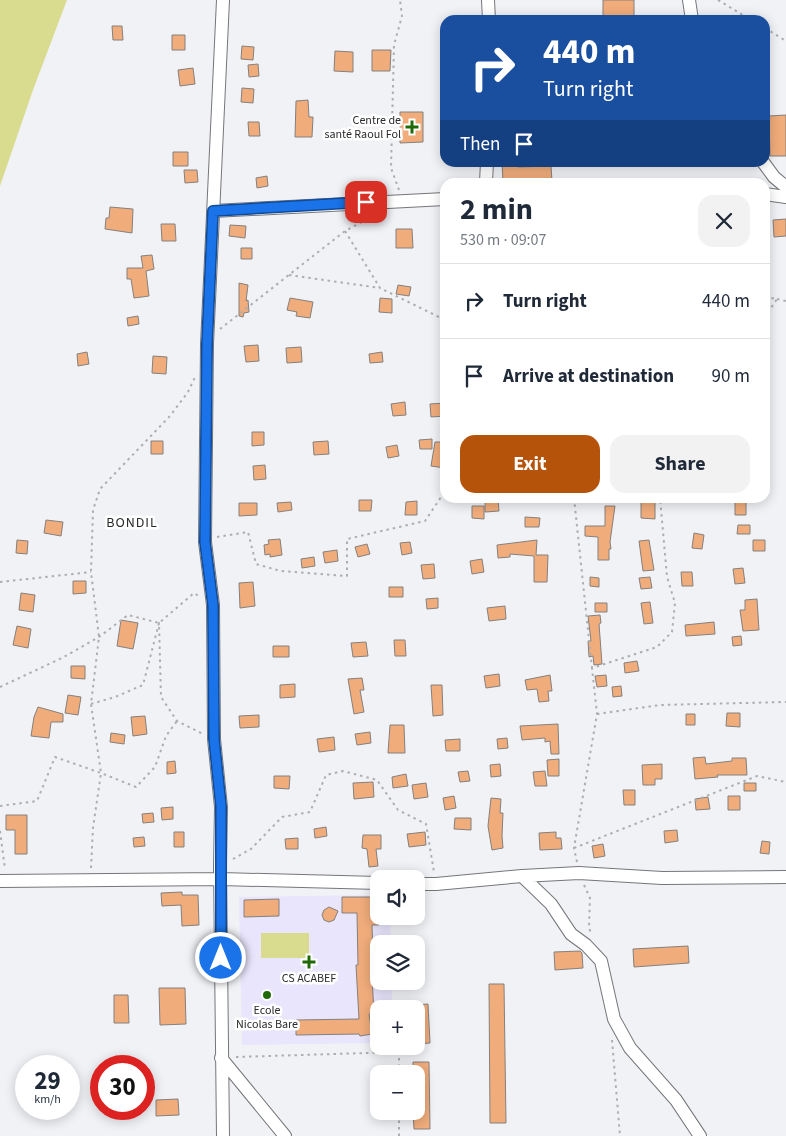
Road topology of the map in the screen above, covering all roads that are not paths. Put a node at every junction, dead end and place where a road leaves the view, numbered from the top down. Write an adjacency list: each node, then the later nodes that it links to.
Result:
1 (223, 0): 11 (street)
2 (488, 0): 4 (street)
3 (689, 0): 5 (street)
4 (490, 15)
5 (691, 15)
6 (767, 167): 7 (street)
7 (786, 187)
8 (770, 195): 9 (street)
9 (786, 197)
10 (440, 199): 11 (street)
11 (213, 211): 12 (street)
12 (220, 872): 15 (street); 16 (street); 18 (street)
13 (522, 876): 14 (street); 17 (street); 21 (street)
14 (786, 877)
15 (3, 881)
16 (370, 882)
17 (425, 884)
18 (221, 1058): 19 (street); 20 (street)
19 (223, 1136)
20 (285, 1136)
21 (700, 1136)

